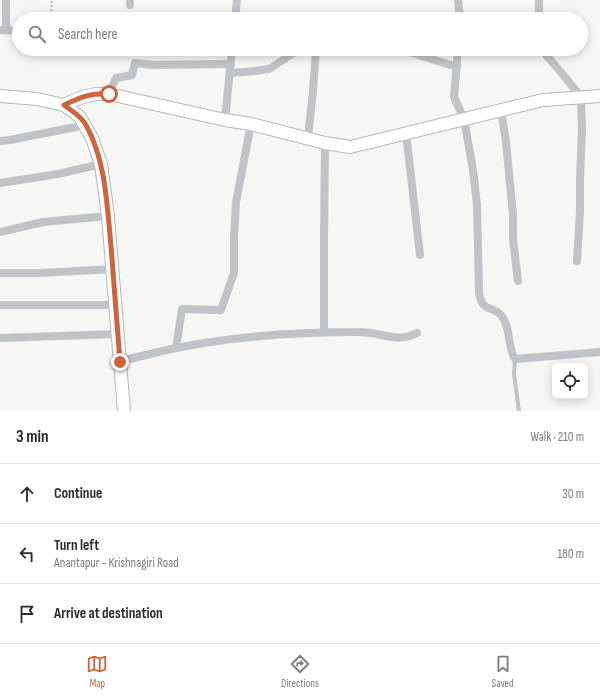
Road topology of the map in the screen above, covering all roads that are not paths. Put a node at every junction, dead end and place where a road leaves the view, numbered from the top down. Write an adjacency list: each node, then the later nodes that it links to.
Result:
1 (6, 0): 8 (street)
2 (237, 0): 5 (street)
3 (458, 0): 6 (street)
4 (539, 0): 7 (street)
5 (236, 12)
6 (459, 12)
7 (539, 12)
8 (3, 30)
9 (232, 56): 15 (street)
10 (289, 56): 17 (street)
11 (316, 56): 29 (street)
12 (421, 56): 16 (street)
13 (458, 56): 16 (street)
14 (547, 56): 21 (street)
15 (231, 64): 17 (street); 18 (street)
16 (457, 68): 25 (street)
17 (230, 73): 24 (street)
18 (109, 94): 22 (street); 24 (street)
19 (0, 96): 22 (street)
20 (600, 96): 21 (street)
21 (581, 97): 23 (street); 37 (street)
22 (64, 105): 27 (street)
23 (501, 110): 25 (street); 40 (street)
24 (225, 120): 26 (street)
25 (464, 120): 28 (street); 49 (street)
26 (251, 124): 29 (street); 47 (street)
27 (86, 125): 30 (street); 32 (street)
28 (406, 134): 31 (street); 36 (street)
29 (308, 138): 31 (street)
30 (0, 141)
31 (325, 143): 43 (street)
32 (101, 164): 33 (street); 34 (street)
33 (0, 183)
34 (108, 216): 35 (street); 38 (street)
35 (0, 232)
36 (420, 255)
37 (577, 261)
38 (113, 269): 39 (street); 42 (street)
39 (0, 274)
40 (518, 281)
41 (0, 305): 42 (street)
42 (116, 305): 45 (street)
43 (324, 332): 44 (street); 47 (street)
44 (417, 333)
45 (118, 334): 46 (street); 50 (street)
46 (0, 338)
47 (176, 348): 50 (street)
48 (600, 352): 49 (street)
49 (515, 359): 52 (lane)
50 (120, 362): 51 (street)
51 (124, 411)
52 (519, 411)

